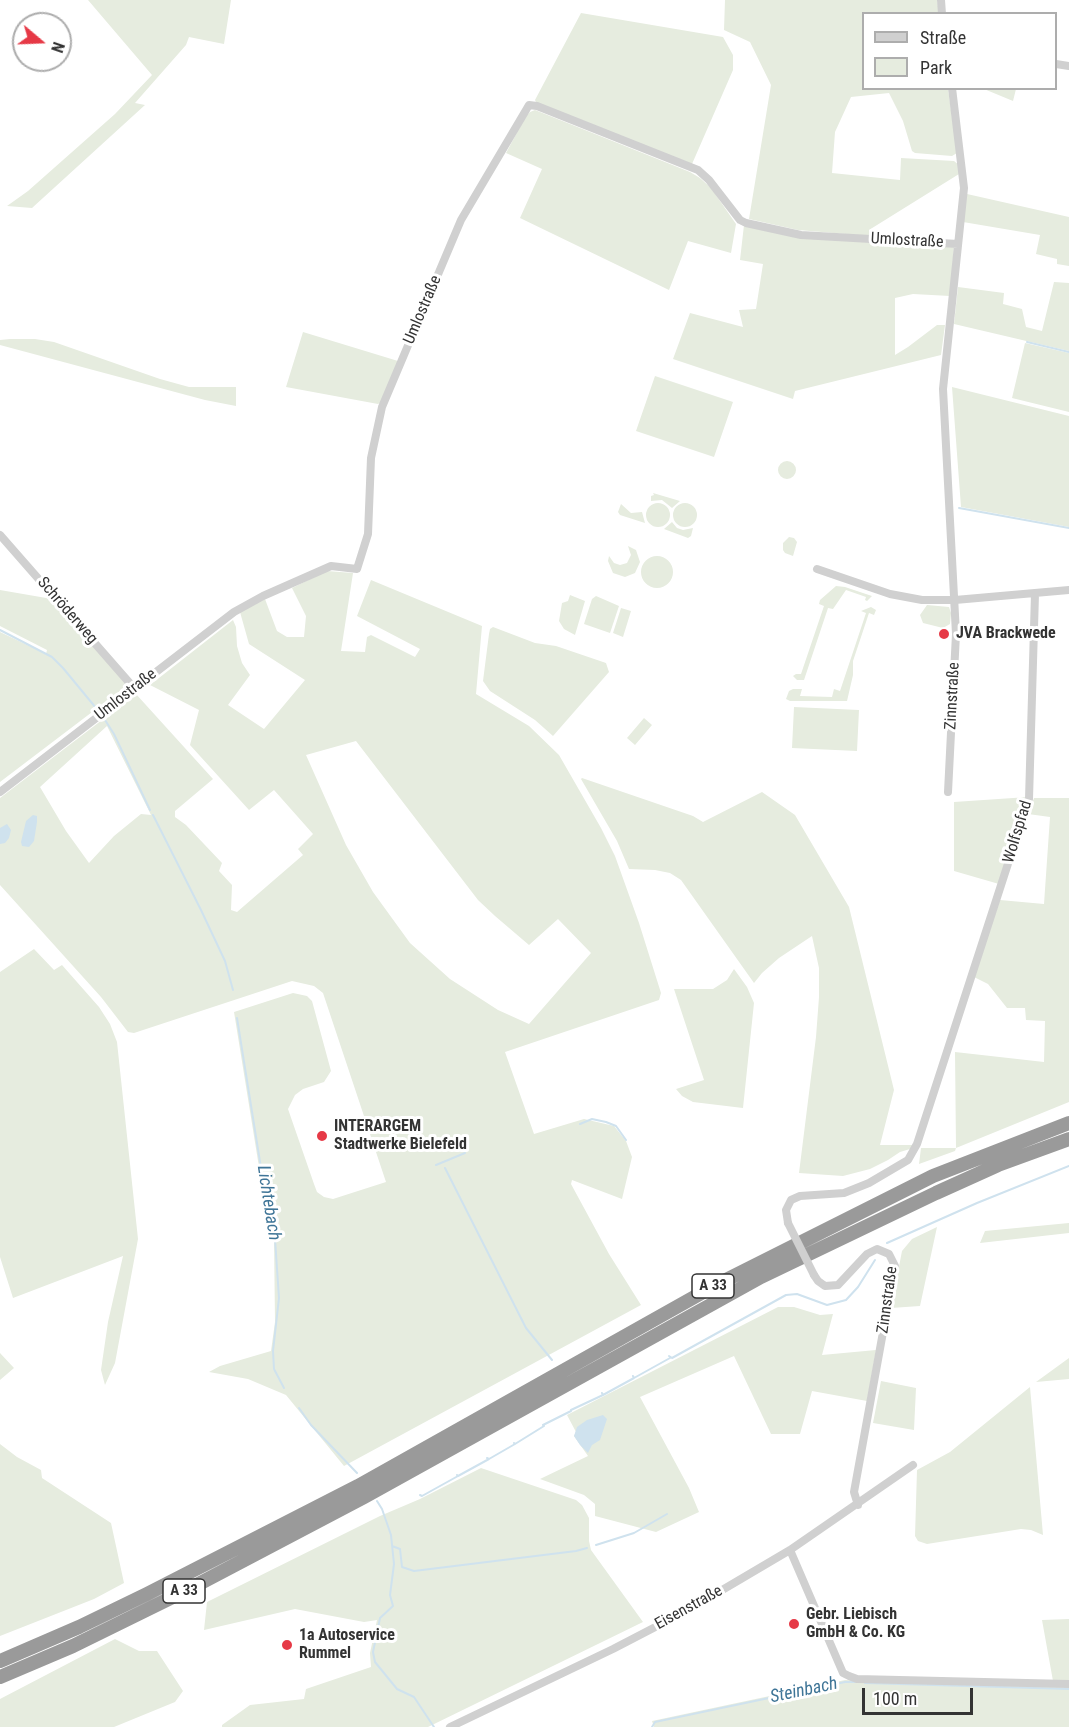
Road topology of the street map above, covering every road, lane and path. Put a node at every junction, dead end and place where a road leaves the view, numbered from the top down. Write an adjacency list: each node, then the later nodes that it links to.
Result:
1 (952, 90): 2 (street, Umlostraße)
2 (958, 244): 7 (street, Umlostraße); 8 (street, Umlostraße)
3 (0, 535): 8 (street, Schröderweg)
4 (817, 569): 7 (street)
5 (1069, 590): 6 (street)
6 (1035, 594): 7 (street); 11 (street, Wolfspfad)
7 (955, 600): 10 (street, Zinnstraße)
8 (134, 688): 9 (street, Umlostraße)
9 (0, 792)
10 (948, 792)
11 (955, 1026): 17 (street, Zinnstraße, bridge)
12 (1069, 1123): 15 (highway, A 33)
13 (1069, 1139): 15 (highway, A 33)
14 (913, 1465): 17 (street, Eisenstraße)
15 (375, 1484): 16 (highway, A 33)
16 (361, 1491): 19 (highway, A 33); 20 (highway, A 33)
17 (858, 1505): 18 (street, Eisenstraße)
18 (790, 1550): 21 (street); 22 (street, Eisenstraße)
19 (0, 1662)
20 (0, 1677)
21 (1069, 1684)
22 (450, 1727)

